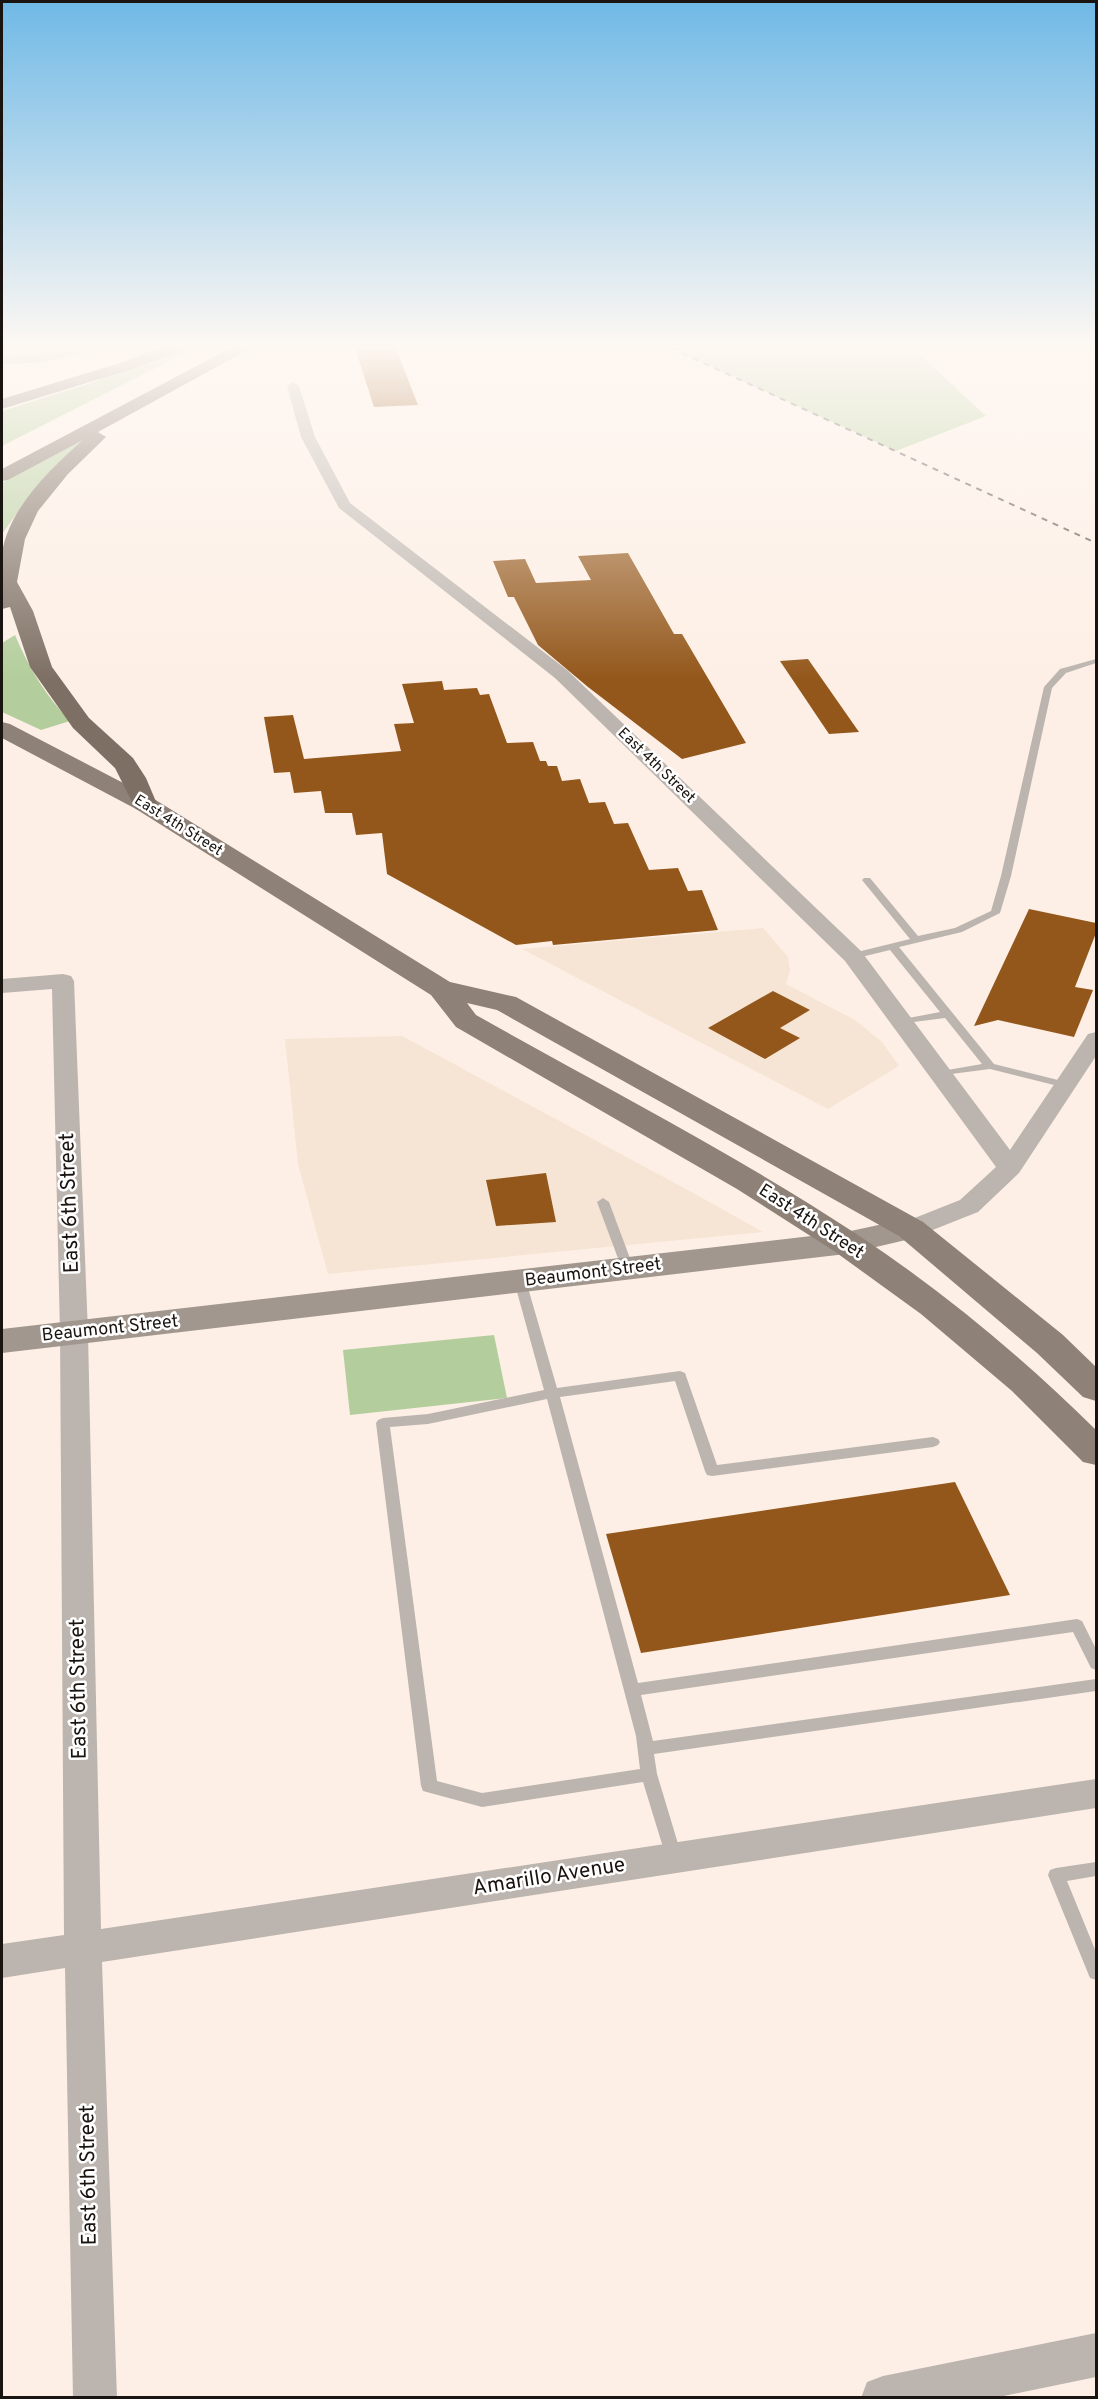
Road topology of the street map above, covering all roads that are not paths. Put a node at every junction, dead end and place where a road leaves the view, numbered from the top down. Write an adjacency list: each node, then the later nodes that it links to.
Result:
1 (42, 455): 4 (highway)
2 (80, 455): 5 (highway)
3 (318, 455): 13 (street, East 4th Street)
4 (2, 476)
5 (8, 584): 6 (highway); 9 (highway)
6 (2, 605)
7 (1096, 661): 11 (lane)
8 (2, 729): 9 (main road, East 4th Street)
9 (145, 804): 15 (main road, East 4th Street)
10 (867, 880): 11 (lane)
11 (916, 940): 12 (lane)
12 (892, 946): 13 (lane); 16 (lane)
13 (853, 956): 17 (street, East 4th Street)
14 (2, 986): 28 (street, East 6th Street)
15 (441, 989): 24 (main road, East 4th Street); 25 (main road, East 4th Street)
16 (947, 1014): 17 (lane); 19 (lane)
17 (902, 1022): 20 (street, East 4th Street)
18 (1096, 1039): 21 (street, Beaumont Street)
19 (990, 1066): 20 (lane); 21 (lane)
20 (940, 1074): 22 (street, East 4th Street)
21 (1066, 1085): 22 (street, Beaumont Street)
22 (1010, 1168): 24 (street, Beaumont Street)
23 (603, 1202): 26 (lane)
24 (911, 1229): 25 (street, Beaumont Street); 30 (main road, East 4th Street)
25 (846, 1243): 26 (street, Beaumont Street); 33 (main road, East 4th Street)
26 (628, 1269): 27 (street, Beaumont Street)
27 (520, 1281): 28 (street, Beaumont Street); 31 (lane)
28 (74, 1333): 29 (street, Beaumont Street); 42 (street, East 6th Street)
29 (2, 1341)
30 (1096, 1388)
31 (552, 1393): 32 (lane); 36 (lane); 38 (lane)
32 (933, 1442)
33 (1096, 1452)
34 (1096, 1664): 36 (lane)
35 (1096, 1685): 37 (lane)
36 (632, 1690): 37 (lane)
37 (646, 1749): 38 (lane)
38 (649, 1774): 40 (lane)
39 (1096, 1793): 40 (street, Amarillo Avenue)
40 (674, 1857): 42 (street, Amarillo Avenue)
41 (1096, 1869): 44 (lane)
42 (83, 1949): 43 (street, Amarillo Avenue); 46 (street, East 6th Street)
43 (2, 1961)
44 (1096, 1972)
45 (1096, 2355): 47 (street)
46 (95, 2397)
47 (883, 2397)

